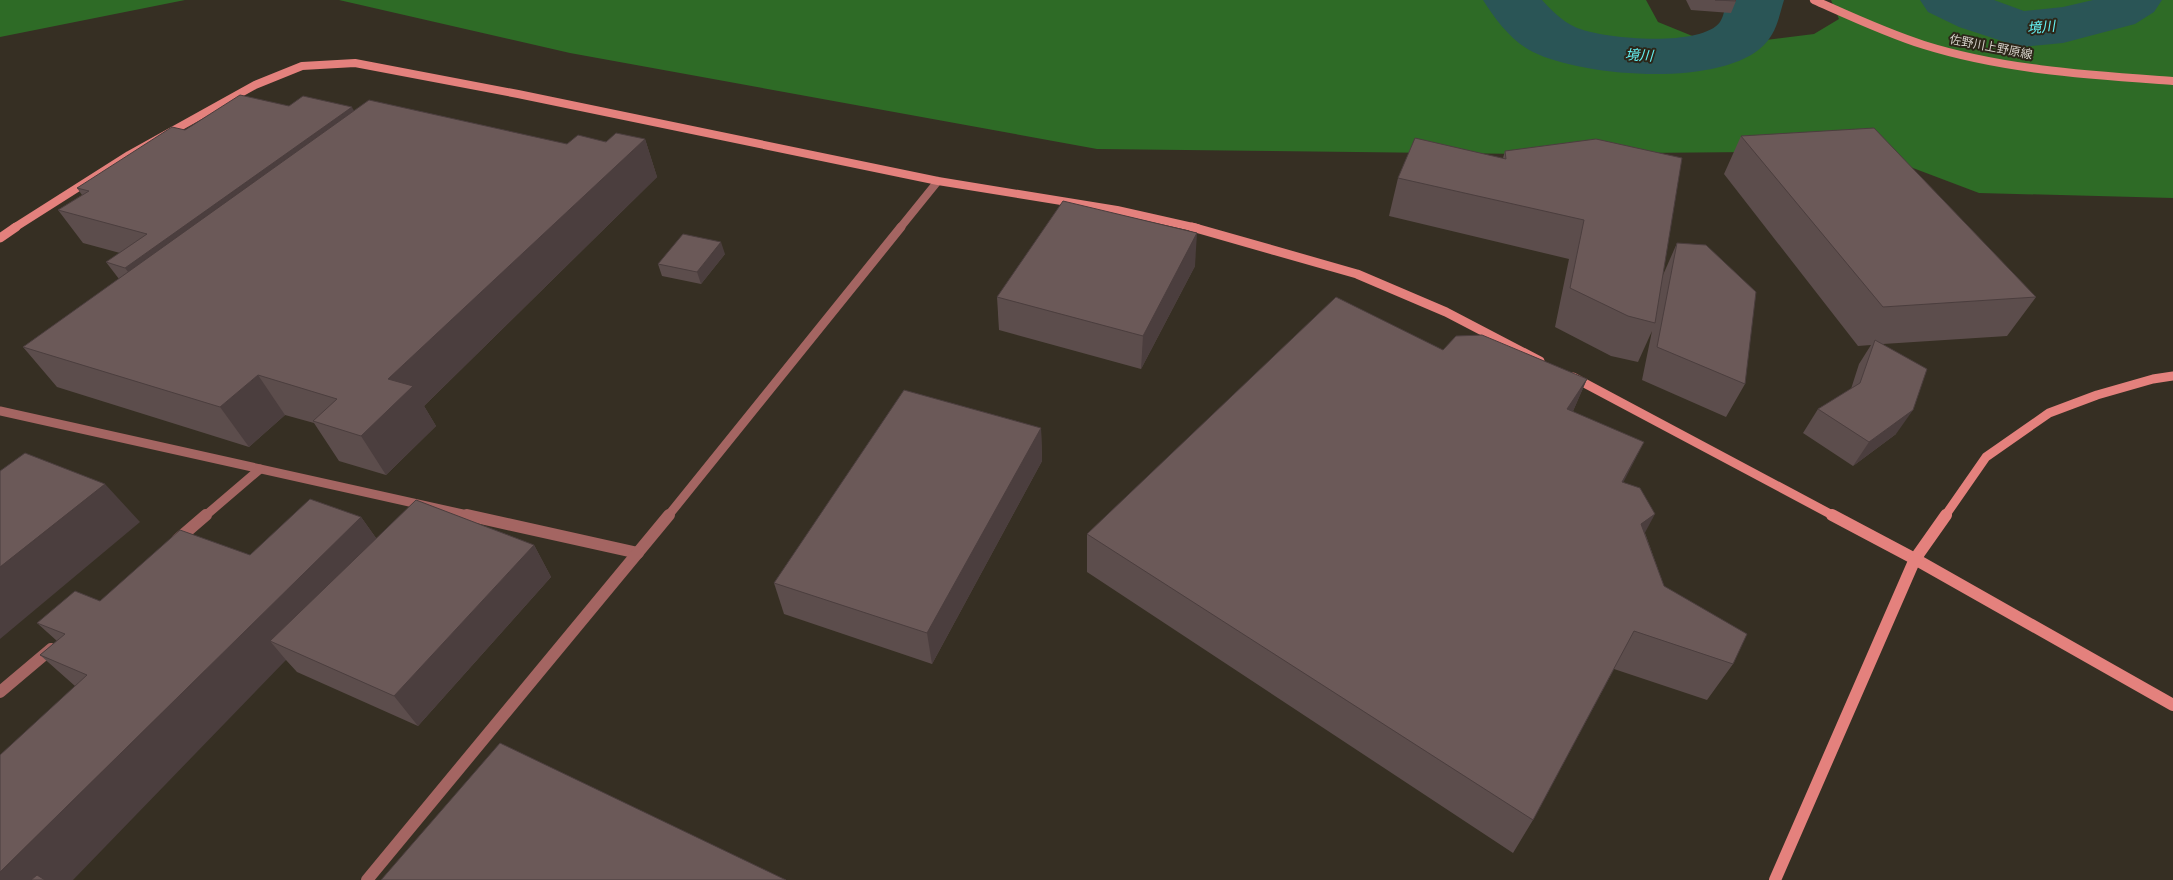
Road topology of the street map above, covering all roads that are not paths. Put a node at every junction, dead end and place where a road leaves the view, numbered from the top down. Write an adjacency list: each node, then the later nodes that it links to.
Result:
1 (1814, 0): 2 (street, 佐野川上野原線)
2 (2173, 81)
3 (938, 181): 4 (street); 5 (street); 11 (street)
4 (0, 238)
5 (1550, 365)
6 (1567, 374): 12 (street)
7 (2173, 376): 12 (street)
8 (0, 411): 9 (street)
9 (260, 469): 10 (street); 11 (street)
10 (171, 545)
11 (638, 553): 16 (street)
12 (1915, 559): 15 (street); 17 (street)
13 (59, 641): 14 (street)
14 (0, 692)
15 (2173, 705)
16 (367, 880)
17 (1775, 880)

